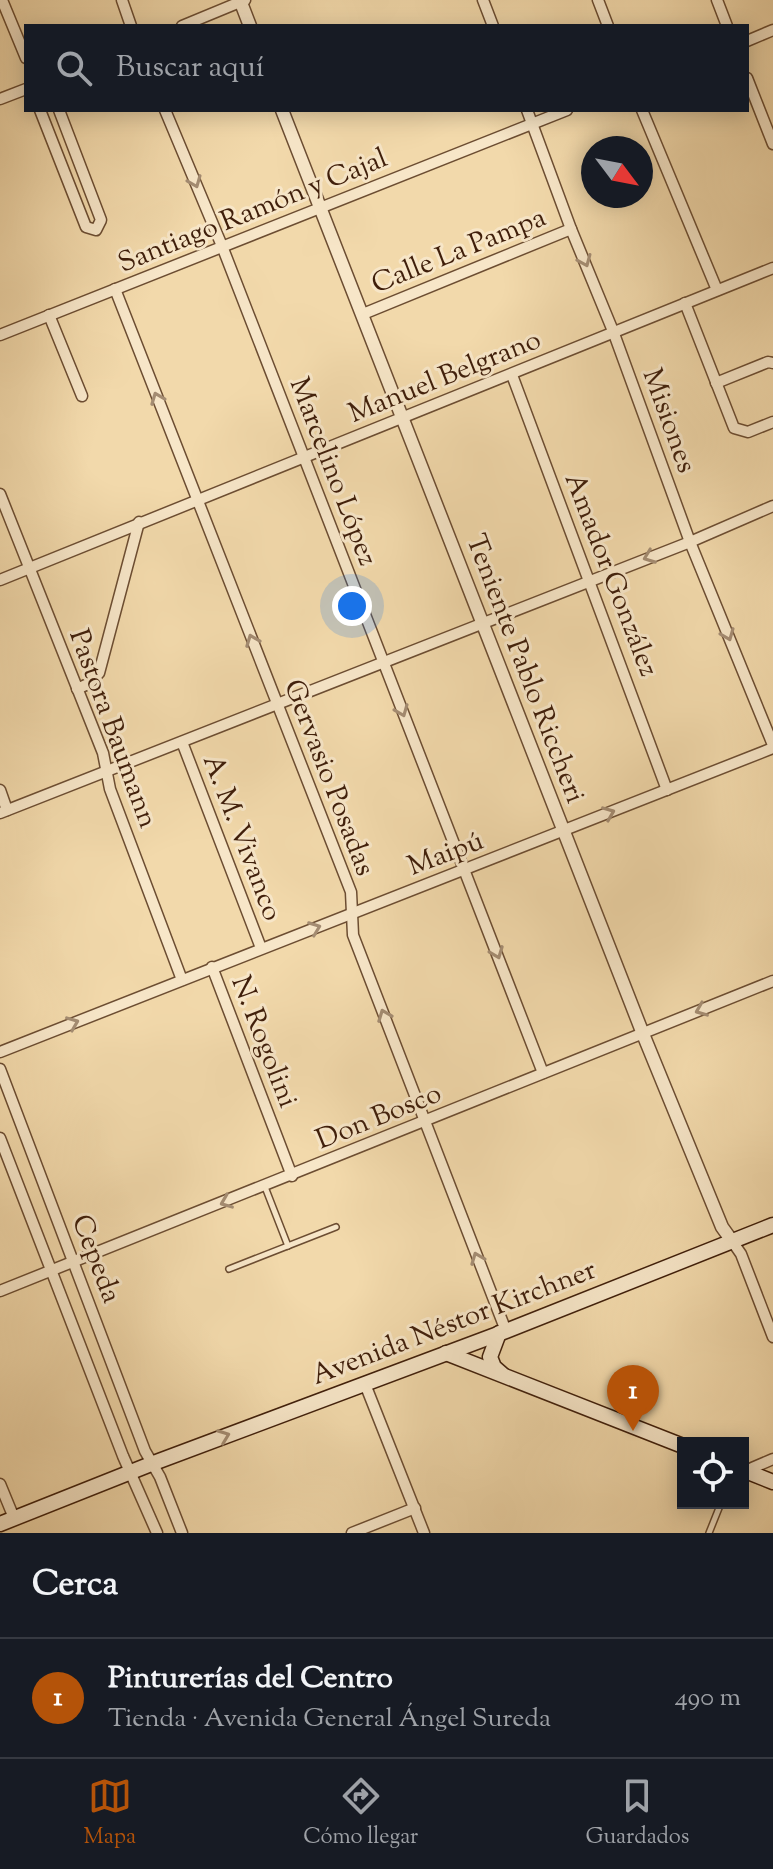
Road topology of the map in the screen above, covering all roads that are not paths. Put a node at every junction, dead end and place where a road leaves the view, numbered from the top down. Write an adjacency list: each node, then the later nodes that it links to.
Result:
1 (2, 0): 15 (street)
2 (122, 0): 7 (street)
3 (483, 0): 10 (street)
4 (598, 0): 11 (street)
5 (717, 0): 12 (street)
6 (242, 1): 8 (street); 9 (street)
7 (130, 24)
8 (187, 24)
9 (249, 24)
10 (489, 24)
11 (607, 24)
12 (726, 24)
13 (773, 30): 14 (street)
14 (749, 40)
15 (24, 53)
16 (749, 83): 27 (street)
17 (24, 90): 18 (street)
18 (0, 99)
19 (41, 112): 20 (street)
20 (60, 112)
21 (166, 112): 30 (street, Marcelino López, one-way to 30)
22 (283, 112): 28 (street, Teniente Pablo Riccheri)
23 (528, 112): 26 (street, Misiones)
24 (562, 112): 26 (street, Santiago Ramón y Cajal)
25 (643, 112): 33 (street)
26 (532, 123): 28 (street, Santiago Ramón y Cajal); 29 (street, Misiones)
27 (773, 144)
28 (320, 208): 30 (street, Santiago Ramón y Cajal); 35 (street, Teniente Pablo Riccheri)
29 (571, 229): 35 (street, Calle La Pampa); 37 (street, Misiones, one-way to 37)
30 (222, 246): 32 (street, Santiago Ramón y Cajal); 45 (street, Marcelino López)
31 (773, 268): 33 (street, Manuel Belgrano)
32 (115, 289): 36 (street, Santiago Ramón y Cajal); 47 (street, Gervasio Posadas, one-way to 32)
33 (717, 290): 34 (street, Manuel Belgrano)
34 (685, 303): 37 (street, Manuel Belgrano); 41 (street)
35 (363, 314): 43 (street, Teniente Pablo Riccheri)
36 (49, 315): 38 (street, Santiago Ramón y Cajal); 42 (street)
37 (613, 331): 40 (street, Manuel Belgrano); 50 (street, Misiones)
38 (0, 335)
39 (773, 363): 41 (street)
40 (512, 375): 43 (street, Manuel Belgrano); 53 (street, Amador González)
41 (716, 383): 44 (street)
42 (82, 396)
43 (404, 417): 45 (street, Manuel Belgrano); 54 (street, Teniente Pablo Riccheri)
44 (773, 422)
45 (305, 458): 47 (street, Manuel Belgrano); 55 (street, Marcelino López)
46 (0, 494): 51 (street, Pastora Baumann)
47 (197, 501): 49 (street, Manuel Belgrano); 57 (street, Gervasio Posadas, one-way to 47)
48 (773, 506): 50 (street)
49 (139, 522): 51 (street, Manuel Belgrano); 56 (street)
50 (690, 542): 53 (street, one-way to 53); 59 (street, Misiones, one-way to 59)
51 (29, 568): 52 (street, Manuel Belgrano); 56 (street, Pastora Baumann)
52 (0, 580)
53 (590, 580): 54 (street); 62 (street, Amador González)
54 (483, 623): 55 (street); 64 (street, Teniente Pablo Riccheri)
55 (383, 663): 57 (street); 65 (street, Marcelino López, one-way to 65)
56 (77, 689): 60 (street, Pastora Baumann)
57 (277, 704): 58 (street); 66 (street, Gervasio Posadas)
58 (182, 742): 60 (street); 67 (street, A. M. Vivanco)
59 (773, 746): 62 (street, Maipú)
60 (107, 771): 63 (street); 69 (street, Pastora Baumann)
61 (0, 790): 63 (street)
62 (667, 790): 64 (street, Maipú, one-way to 62)
63 (4, 811)
64 (564, 831): 65 (street, Maipú); 71 (street, Teniente Pablo Riccheri)
65 (465, 869): 66 (street, Maipú); 74 (street, Marcelino López, one-way to 74)
66 (352, 914): 67 (street, Maipú, one-way to 66); 75 (street, Gervasio Posadas, one-way to 66)
67 (261, 948): 68 (street, Maipú)
68 (212, 967): 69 (street, Maipú); 77 (street, N. Rogolini)
69 (182, 980): 72 (street, Maipú, one-way to 69)
70 (773, 981): 71 (street, Don Bosco, one-way to 71)
71 (643, 1034): 74 (street, Don Bosco); 81 (street, Teniente Pablo Riccheri)
72 (0, 1052)
73 (0, 1069): 83 (street, Cepeda)
74 (543, 1073): 75 (street, Don Bosco)
75 (425, 1122): 77 (street, Don Bosco); 87 (street, Gervasio Posadas, one-way to 75)
76 (0, 1138): 85 (street, Cepeda)
77 (292, 1176): 78 (street, Don Bosco)
78 (265, 1187): 82 (lane); 83 (street, Don Bosco, one-way to 83)
79 (773, 1225): 81 (main road, Avenida Néstor Kirchner)
80 (336, 1227): 82 (lane)
81 (732, 1241): 87 (main road, Avenida Néstor Kirchner); 88 (street)
82 (288, 1246): 84 (lane)
83 (74, 1262): 85 (street, Don Bosco); 94 (street, Cepeda)
84 (229, 1269)
85 (51, 1270): 86 (street, Don Bosco); 96 (street, Cepeda)
86 (0, 1291)
87 (502, 1332): 89 (main road, Avenida Néstor Kirchner); 90 (main road)
88 (773, 1337)
89 (446, 1353): 90 (main road); 91 (main road, Avenida Néstor Kirchner)
90 (505, 1376): 92 (main road)
91 (365, 1384): 94 (main road, Avenida Néstor Kirchner, one-way to 91); 100 (street)
92 (677, 1444)
93 (773, 1459): 95 (street)
94 (151, 1464): 96 (main road, Avenida Néstor Kirchner); 104 (street, Cepeda)
95 (749, 1468)
96 (131, 1472): 102 (main road, Avenida Néstor Kirchner); 103 (street, Cepeda)
97 (749, 1472): 98 (main road)
98 (773, 1482)
99 (0, 1484): 102 (street)
100 (415, 1508): 105 (street); 106 (street)
101 (719, 1509): 107 (lane)
102 (7, 1521)
103 (157, 1533)
104 (182, 1533)
105 (352, 1533)
106 (424, 1533)
107 (709, 1533)

